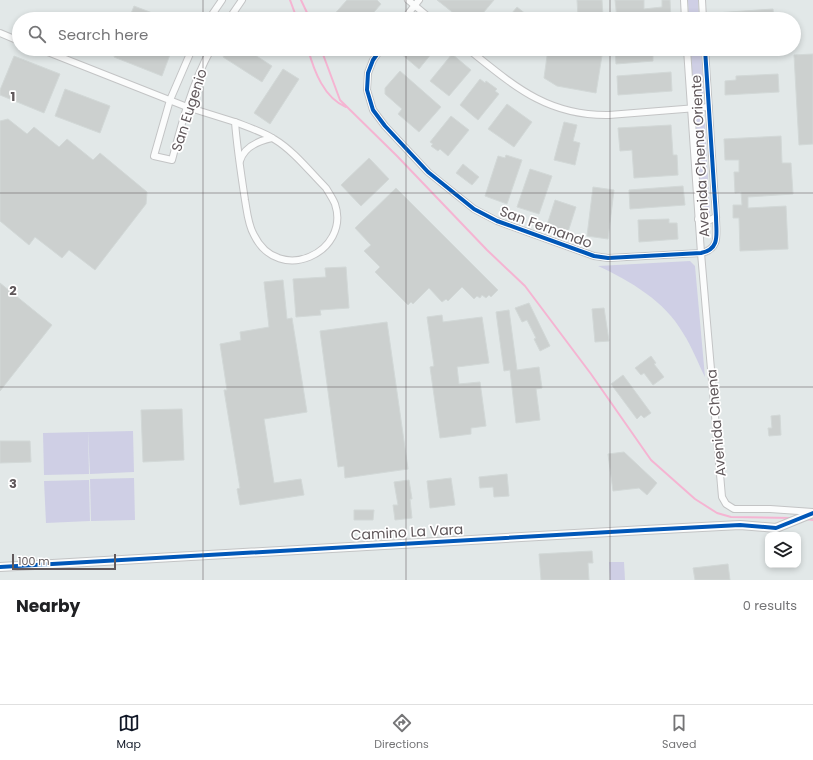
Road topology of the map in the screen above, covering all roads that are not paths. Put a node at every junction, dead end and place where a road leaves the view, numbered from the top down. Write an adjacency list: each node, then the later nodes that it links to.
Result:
1 (222, 0): 7 (street)
2 (408, 0): 6 (street)
3 (684, 0): 11 (street)
4 (702, 0): 12 (street)
5 (240, 1): 8 (street)
6 (416, 3): 9 (street); 10 (street)
7 (214, 12)
8 (233, 12)
9 (409, 12)
10 (424, 12)
11 (685, 12)
12 (703, 12)
13 (0, 33): 14 (street)
14 (12, 38)
15 (58, 56): 22 (street)
16 (189, 56): 22 (street, San Eugenio)
17 (208, 56): 23 (street, San Eugenio)
18 (376, 56): 31 (street, San Fernando)
19 (477, 56): 25 (street)
20 (687, 56): 25 (street, Avenida Chena)
21 (705, 56): 24 (street, Avenida Chena Oriente)
22 (170, 100): 23 (street); 23 (street, San Eugenio)
23 (187, 107): 26 (street)
24 (709, 107): 25 (street); 29 (street, Avenida Chena Oriente)
25 (691, 109): 30 (street, Avenida Chena)
26 (235, 122): 27 (street); 28 (street)
27 (272, 138): 28 (street); 28 (street)
28 (239, 164)
29 (716, 217): 30 (street); 31 (street, Avenida Chena Oriente)
30 (698, 219): 31 (street, Avenida Chena)
31 (701, 253): 32 (street, Avenida Chena)
32 (812, 513): 33 (street, Camino La Vara)
33 (0, 567)

